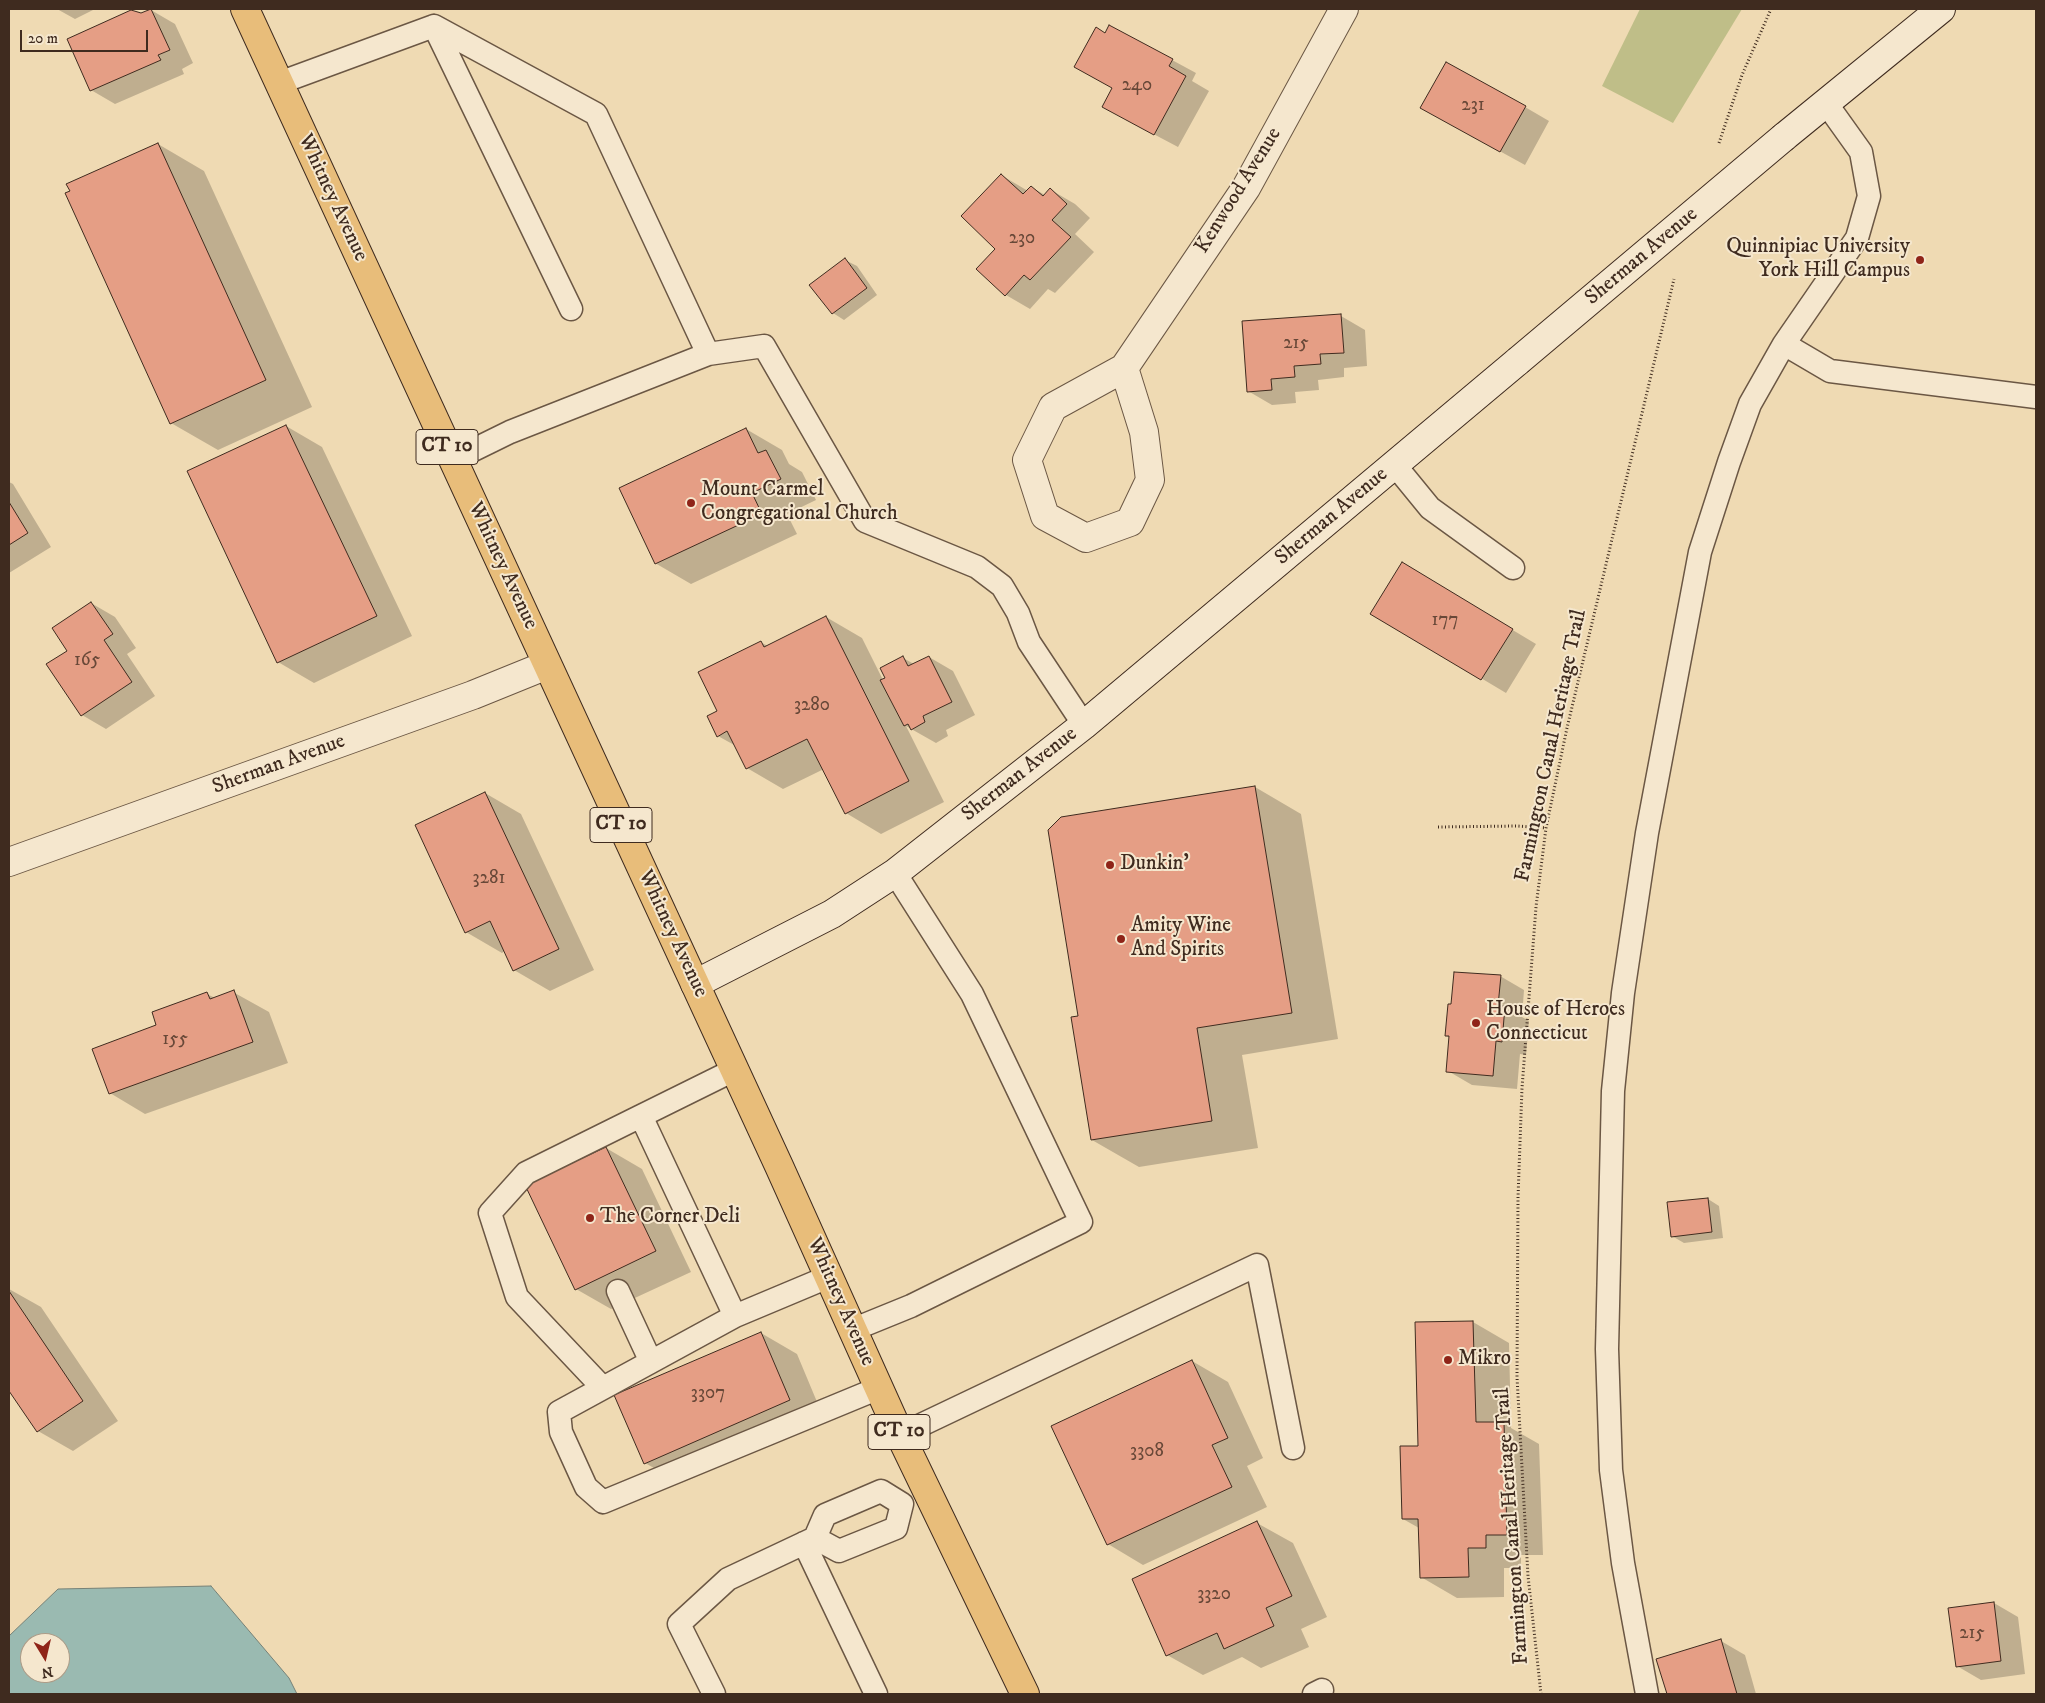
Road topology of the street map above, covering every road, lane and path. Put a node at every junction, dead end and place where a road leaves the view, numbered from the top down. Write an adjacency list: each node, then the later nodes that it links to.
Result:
1 (245, 9): 6 (highway, Whitney Avenue / CT 10)
2 (1344, 9): 13 (main road, Kenwood Avenue)
3 (1771, 9): 8 (path)
4 (1941, 9): 7 (main road, Sherman Avenue)
5 (434, 26): 6 (lane); 10 (lane); 12 (lane)
6 (279, 83): 15 (highway, Whitney Avenue / CT 10)
7 (1826, 104): 11 (lane); 16 (main road, Sherman Avenue, bridge)
8 (1717, 149)
9 (1677, 270): 21 (path, Farmington Canal Heritage Trail)
10 (571, 310)
11 (1784, 344): 14 (lane); 43 (lane)
12 (708, 354): 15 (lane); 19 (lane)
13 (1124, 368): 13 (main road, Kenwood Avenue)
14 (2036, 397)
15 (453, 460): 18 (highway, Whitney Avenue / CT 10)
16 (1394, 464): 17 (lane); 19 (main road, Sherman Avenue)
17 (1513, 568)
18 (547, 665): 22 (main road, Sherman Avenue); 24 (highway, Whitney Avenue / CT 10)
19 (1084, 725): 23 (main road, Sherman Avenue)
20 (1438, 828): 21 (path)
21 (1546, 828): 42 (path, Farmington Canal Heritage Trail)
22 (11, 856)
23 (895, 873): 24 (main road, Sherman Avenue); 30 (lane)
24 (694, 984): 25 (highway, Whitney Avenue / CT 10)
25 (734, 1070): 26 (lane); 27 (highway, Whitney Avenue / CT 10)
26 (641, 1116): 29 (lane); 32 (lane)
27 (828, 1277): 29 (lane); 30 (highway, Whitney Avenue / CT 10)
28 (618, 1291): 31 (lane)
29 (735, 1316): 31 (lane)
30 (852, 1330): 33 (highway, Whitney Avenue / CT 10)
31 (651, 1362): 32 (lane)
32 (602, 1387): 33 (lane)
33 (879, 1388): 34 (highway, Whitney Avenue / CT 10)
34 (900, 1435): 35 (lane); 36 (highway, Whitney Avenue / CT 10)
35 (1293, 1448)
36 (927, 1491): 37 (lane); 41 (highway, Whitney Avenue / CT 10)
37 (902, 1504): 38 (lane); 38 (lane)
38 (809, 1540): 39 (lane); 40 (lane)
39 (714, 1694)
40 (876, 1694)
41 (1025, 1694)
42 (1541, 1694)
43 (1648, 1694)

